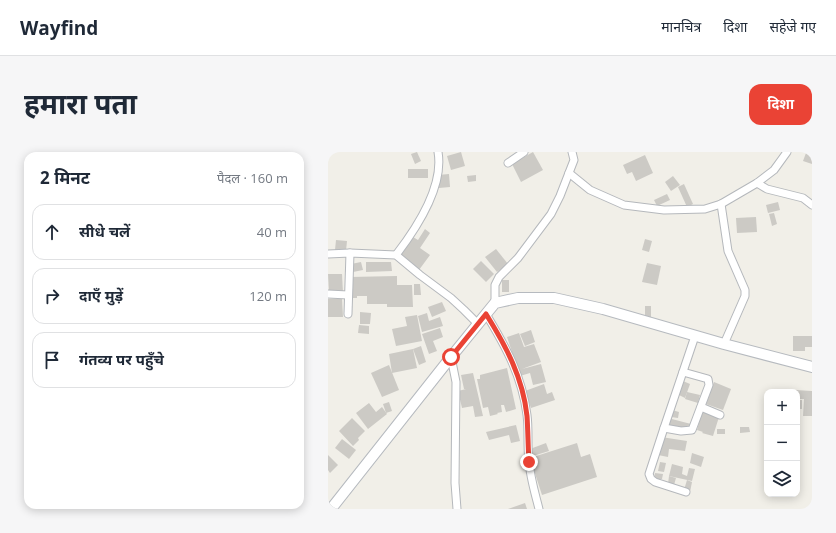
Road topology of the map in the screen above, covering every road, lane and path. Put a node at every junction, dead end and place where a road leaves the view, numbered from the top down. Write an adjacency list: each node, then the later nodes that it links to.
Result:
1 (438, 152): 12 (street)
2 (524, 152): 5 (street)
3 (572, 152): 6 (street)
4 (787, 152): 7 (street)
5 (508, 163)
6 (569, 173): 8 (street); 15 (street)
7 (757, 184): 8 (street); 9 (street)
8 (720, 204): 20 (street)
9 (812, 205)
10 (328, 254): 11 (street)
11 (350, 254): 12 (street); 14 (street)
12 (396, 255): 18 (street)
13 (328, 294): 14 (street)
14 (348, 295): 16 (street)
15 (495, 303): 17 (main road); 19 (main road)
16 (348, 314)
17 (486, 314): 18 (main road); 30 (street)
18 (478, 324): 21 (main road)
19 (695, 336): 20 (main road); 23 (street)
20 (724, 344): 22 (main road)
21 (451, 357): 28 (main road); 29 (street)
22 (812, 367)
23 (683, 372): 24 (street); 26 (street)
24 (701, 407): 25 (street); 26 (street)
25 (720, 414)
26 (664, 428): 27 (street)
27 (686, 492)
28 (331, 509)
29 (457, 509)
30 (539, 509)

